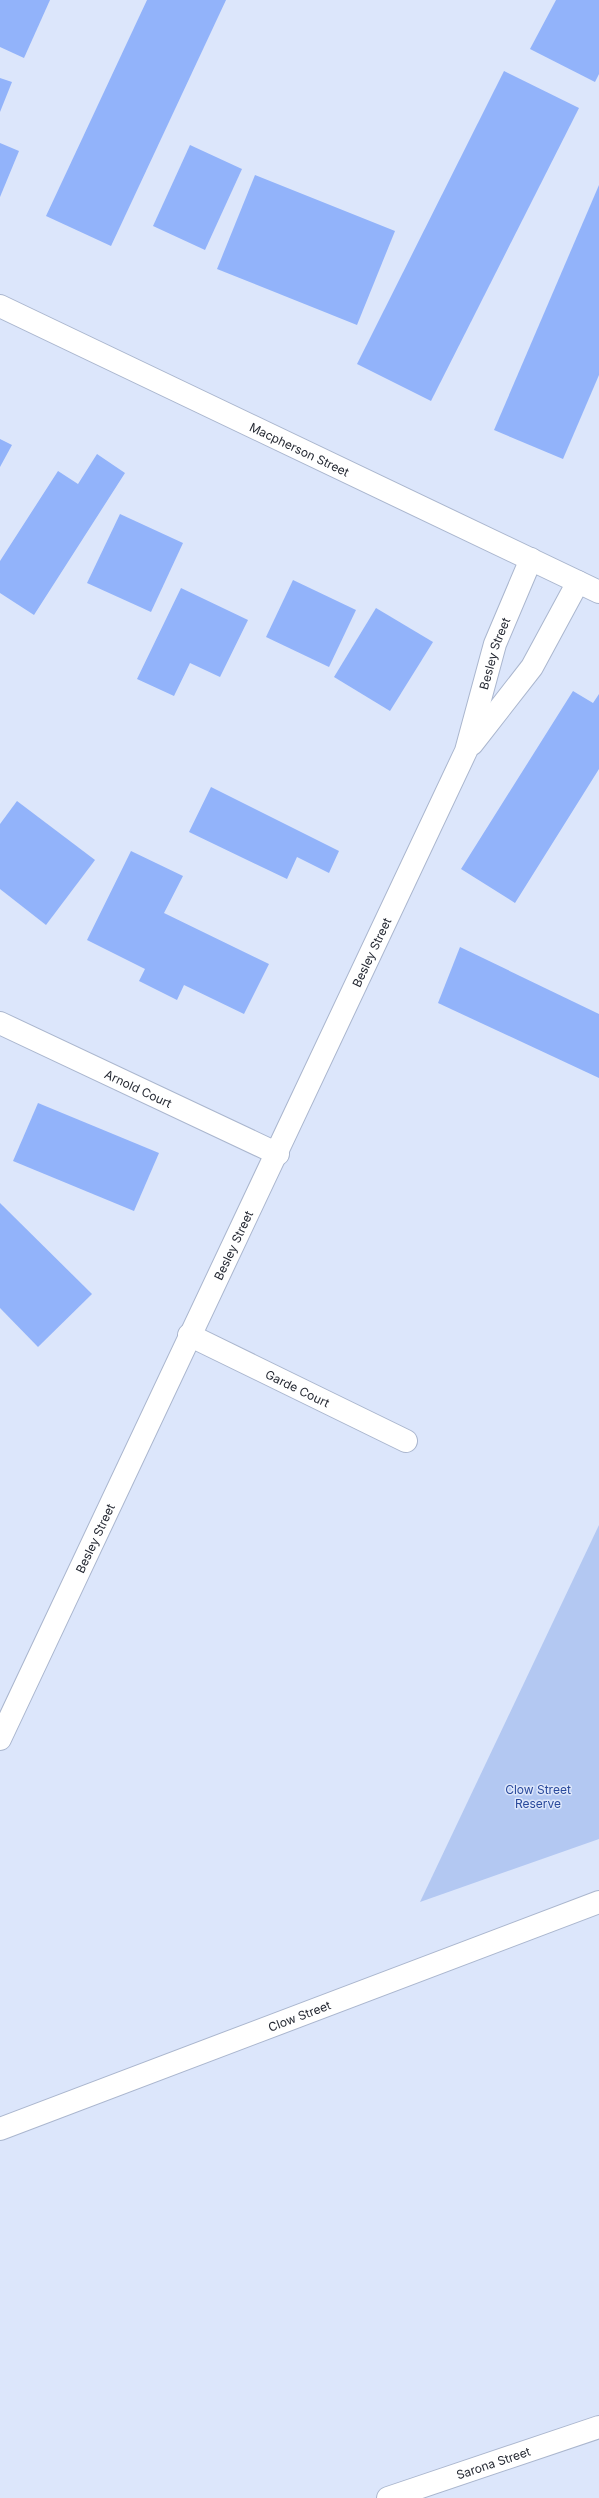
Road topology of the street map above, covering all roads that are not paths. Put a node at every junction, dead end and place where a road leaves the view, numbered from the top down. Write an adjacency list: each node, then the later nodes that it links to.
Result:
1 (0, 306): 2 (street, Macpherson Street)
2 (532, 559): 3 (street, Macpherson Street); 5 (street, Besley Street)
3 (578, 582): 4 (street, Macpherson Street); 5 (street, Besley Street)
4 (599, 592)
5 (466, 751): 7 (street, Besley Street)
6 (0, 1023): 7 (street, Arnold Court)
7 (278, 1154): 8 (street, Besley Street)
8 (189, 1335): 9 (street, Garde Court); 10 (street, Besley Street)
9 (406, 1441)
10 (0, 1737)
11 (599, 1902): 12 (street, Clow Street)
12 (0, 2129)
13 (599, 2428): 14 (street, Sarona Street)
14 (388, 2498)

